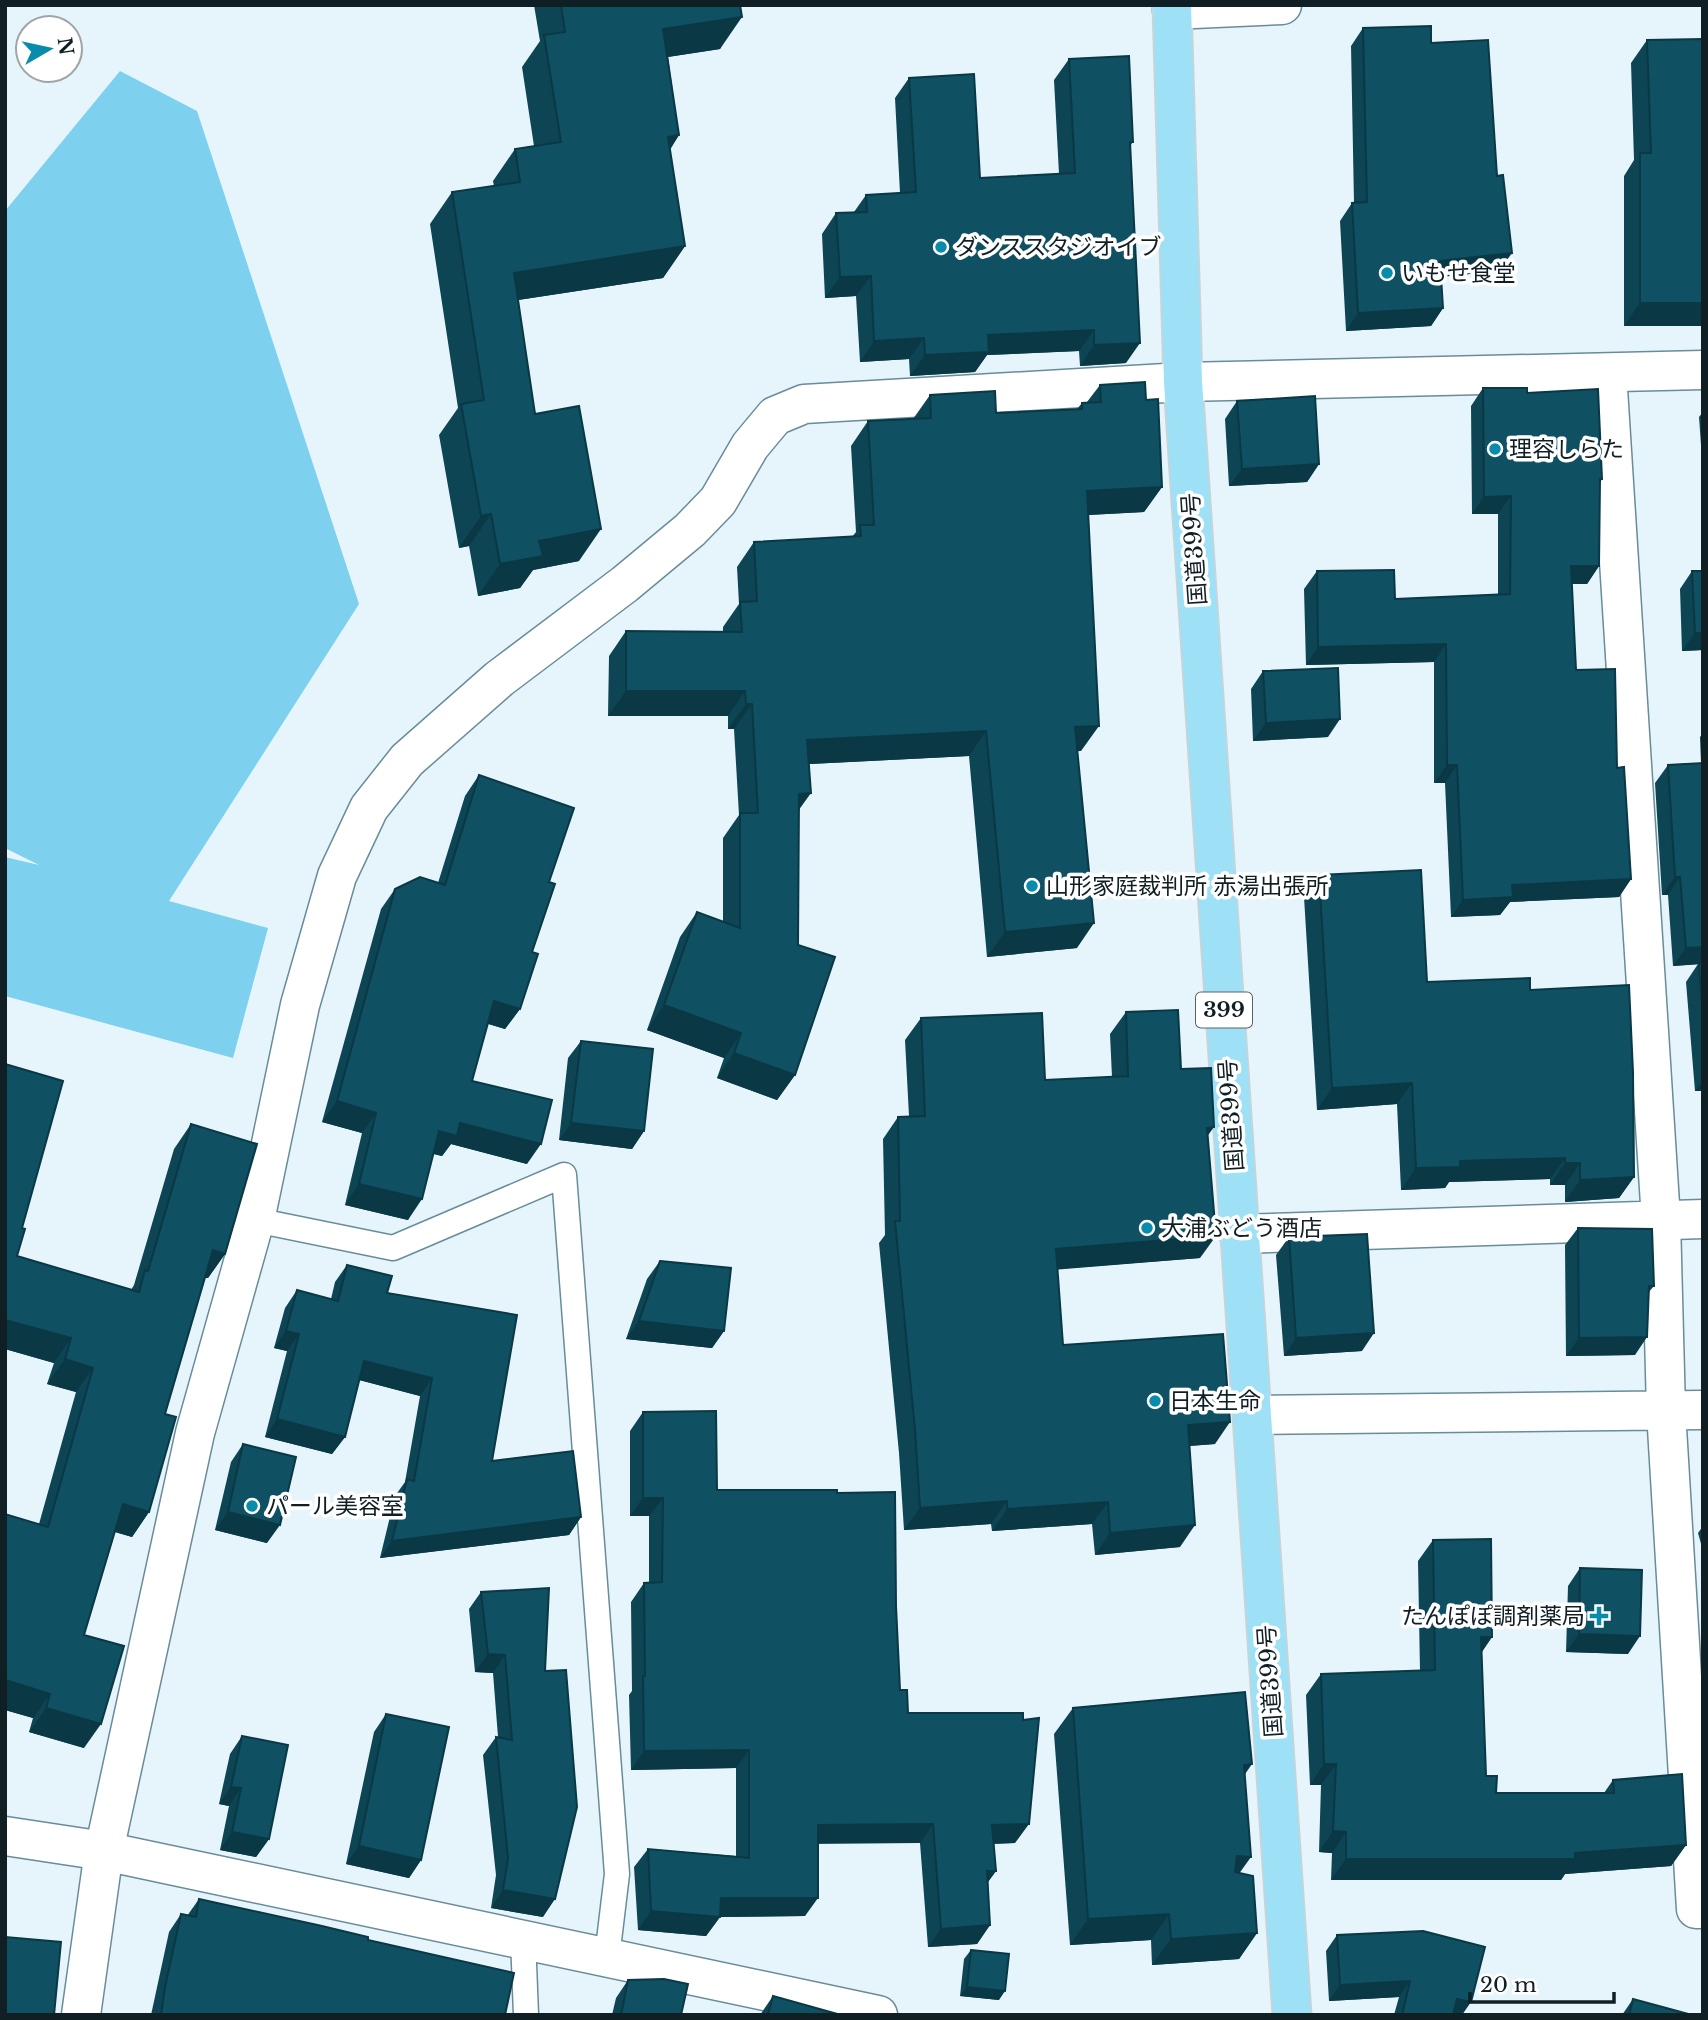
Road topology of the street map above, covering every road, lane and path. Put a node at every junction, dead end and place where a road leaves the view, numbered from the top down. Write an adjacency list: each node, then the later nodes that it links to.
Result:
1 (1282, 5): 2 (street)
2 (1172, 8): 5 (highway, 国道399号 / 399)
3 (1703, 370): 4 (street)
4 (1607, 373): 5 (street); 8 (street)
5 (1183, 382): 7 (street); 9 (highway, 国道399号 / 399)
6 (1703, 1219): 8 (street)
7 (255, 1220): 14 (street); 17 (lane)
8 (1661, 1220): 9 (street); 10 (street)
9 (1239, 1234): 11 (highway, 国道399号 / 399)
10 (1684, 1410): 11 (street); 12 (street)
11 (1253, 1415): 21 (highway, 国道399号 / 399)
12 (1692, 1672): 15 (street)
13 (5, 1836): 14 (street)
14 (104, 1851): 16 (street); 18 (street)
15 (1703, 1909)
16 (523, 1938): 17 (street); 19 (lane)
17 (607, 1957): 20 (street)
18 (81, 2015)
19 (526, 2015)
20 (878, 2015)
21 (1292, 2015)

